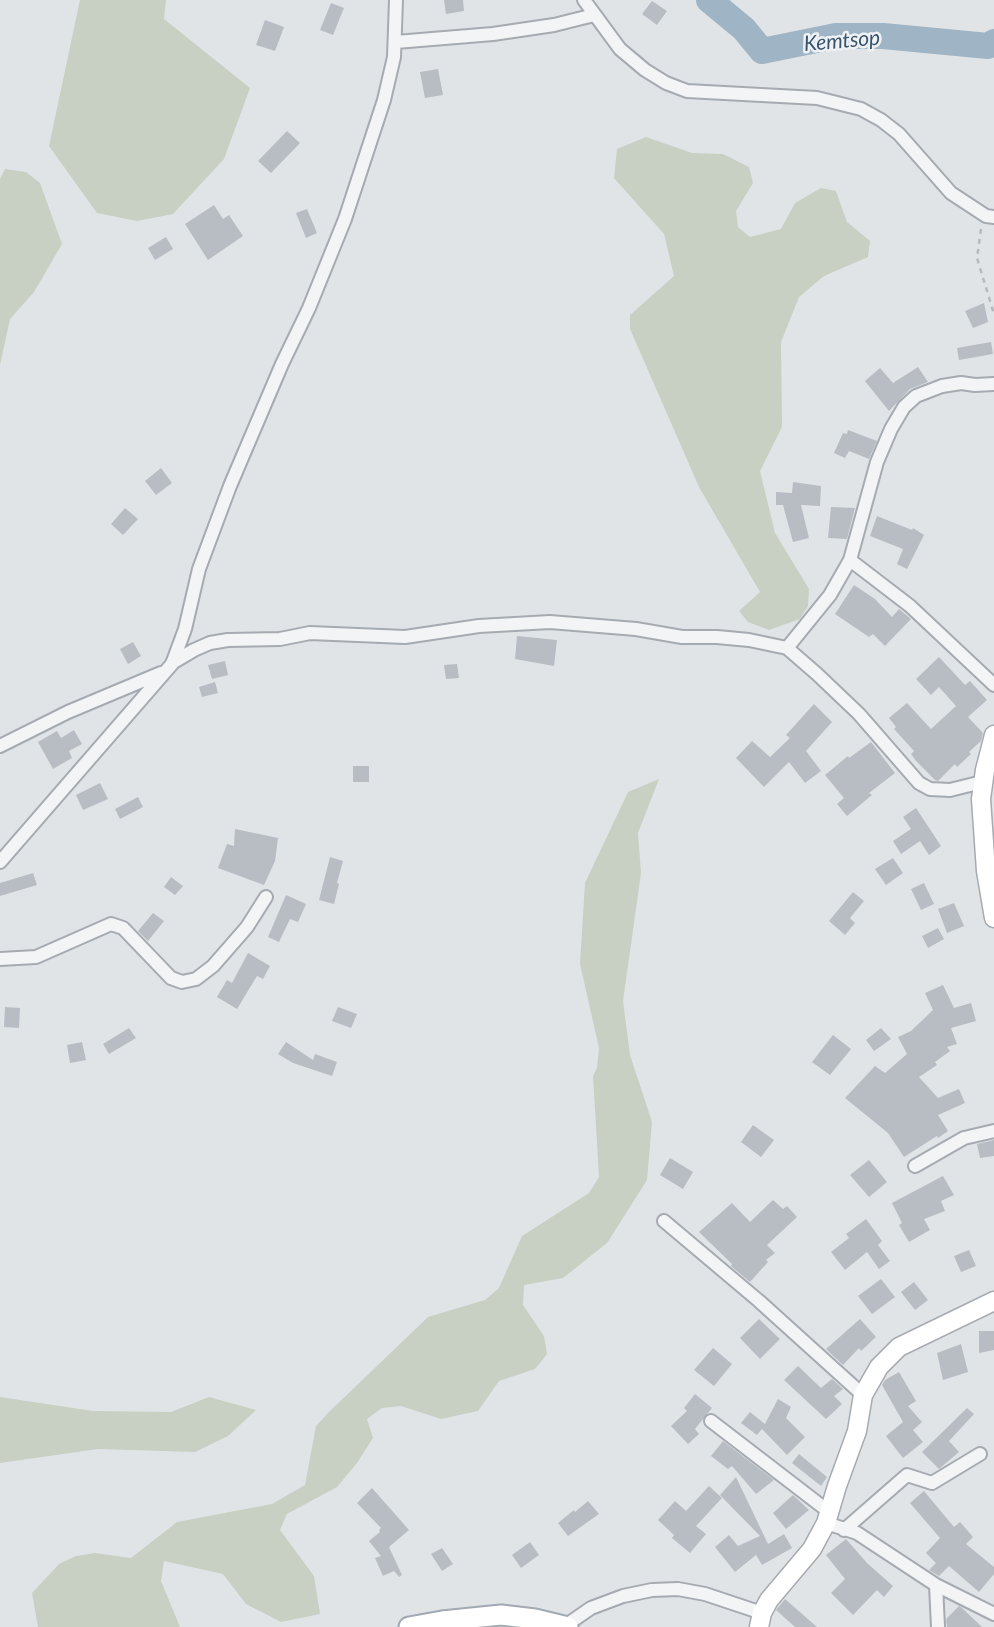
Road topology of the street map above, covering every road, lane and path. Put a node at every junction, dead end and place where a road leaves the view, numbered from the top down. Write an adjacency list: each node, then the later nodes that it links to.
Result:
1 (396, 0): 4 (street)
2 (584, 0): 3 (street)
3 (594, 15): 4 (street); 5 (street)
4 (396, 41): 10 (street)
5 (990, 216): 6 (path)
6 (994, 314)
7 (994, 384): 8 (street)
8 (850, 560): 9 (street); 11 (street)
9 (787, 648): 10 (street); 14 (street)
10 (168, 668): 13 (street); 15 (street)
11 (994, 685)
12 (994, 735): 14 (street)
13 (0, 746)
14 (982, 782): 17 (street)
15 (0, 862)
16 (266, 897): 18 (street)
17 (994, 918)
18 (0, 960)
19 (994, 1130): 20 (street)
20 (915, 1166)
21 (664, 1221): 23 (street)
22 (994, 1301): 23 (street)
23 (863, 1395): 26 (street)
24 (711, 1421): 26 (street)
25 (980, 1454): 27 (street)
26 (827, 1517): 27 (street); 30 (street)
27 (844, 1530): 28 (street)
28 (936, 1585): 29 (street); 34 (street)
29 (994, 1614)
30 (760, 1620): 32 (street)
31 (525, 1622): 32 (main road); 33 (main road)
32 (566, 1626)
33 (409, 1627)
34 (938, 1627)

